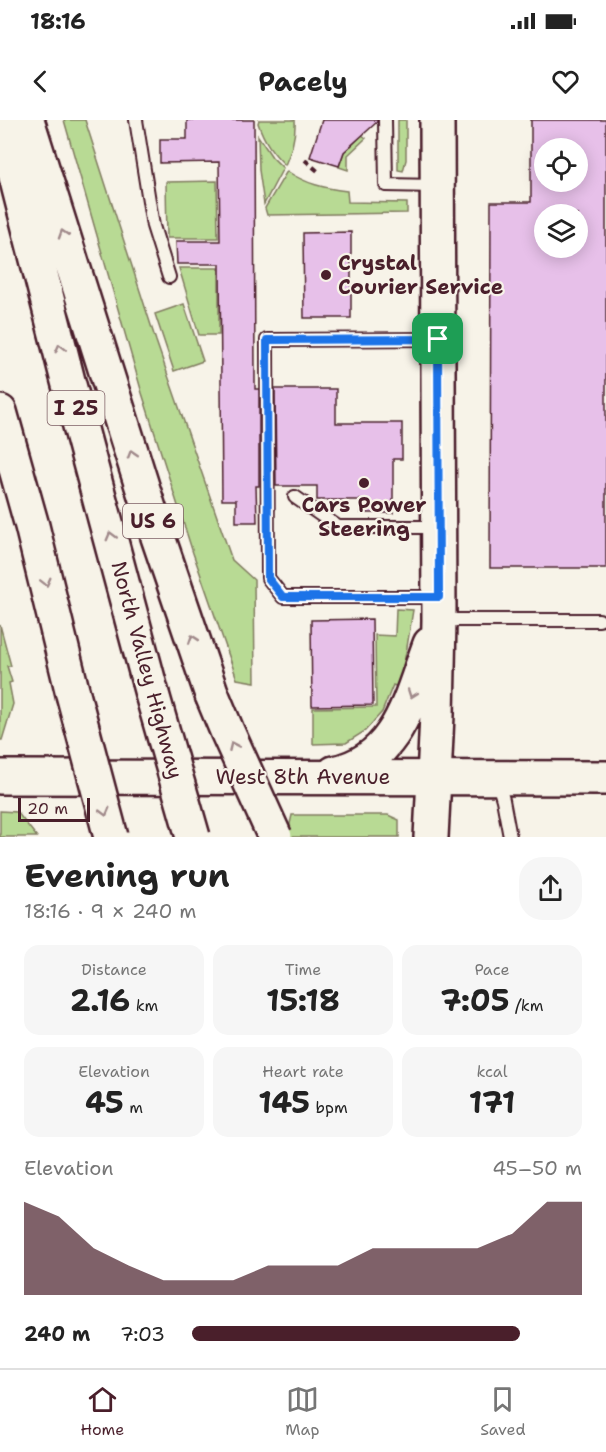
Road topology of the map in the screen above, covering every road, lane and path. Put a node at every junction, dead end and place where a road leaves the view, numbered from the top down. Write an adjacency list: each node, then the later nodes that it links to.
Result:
1 (4, 120): 25 (main road, North Valley Highway / I 25, one-way to 1, bridge)
2 (27, 120): 26 (main road, US 6, one-way to 2, bridge)
3 (136, 120): 9 (lane)
4 (385, 120): 8 (lane)
5 (437, 120): 8 (main road)
6 (305, 160): 7 (path)
7 (320, 173)
8 (437, 186): 10 (main road)
9 (169, 277)
10 (438, 339): 15 (main road); 16 (lane)
11 (0, 412): 14 (main road)
12 (0, 447): 14 (main road)
13 (295, 497): 15 (lane)
14 (32, 526): 24 (main road, one-way to 24, bridge)
15 (439, 527): 16 (main road)
16 (439, 608): 17 (lane); 19 (main road, one-way to 19); 20 (main road)
17 (599, 620)
18 (0, 777): 19 (main road, West 8th Avenue)
19 (314, 777): 20 (main road, West 8th Avenue)
20 (434, 778): 21 (main road, West 8th Avenue); 27 (main road)
21 (496, 778): 22 (main road, West 8th Avenue); 23 (lane)
22 (606, 778)
23 (507, 819): 28 (lane); 29 (lane)
24 (111, 837)
25 (194, 837)
26 (275, 837)
27 (431, 837)
28 (499, 837)
29 (510, 837)

